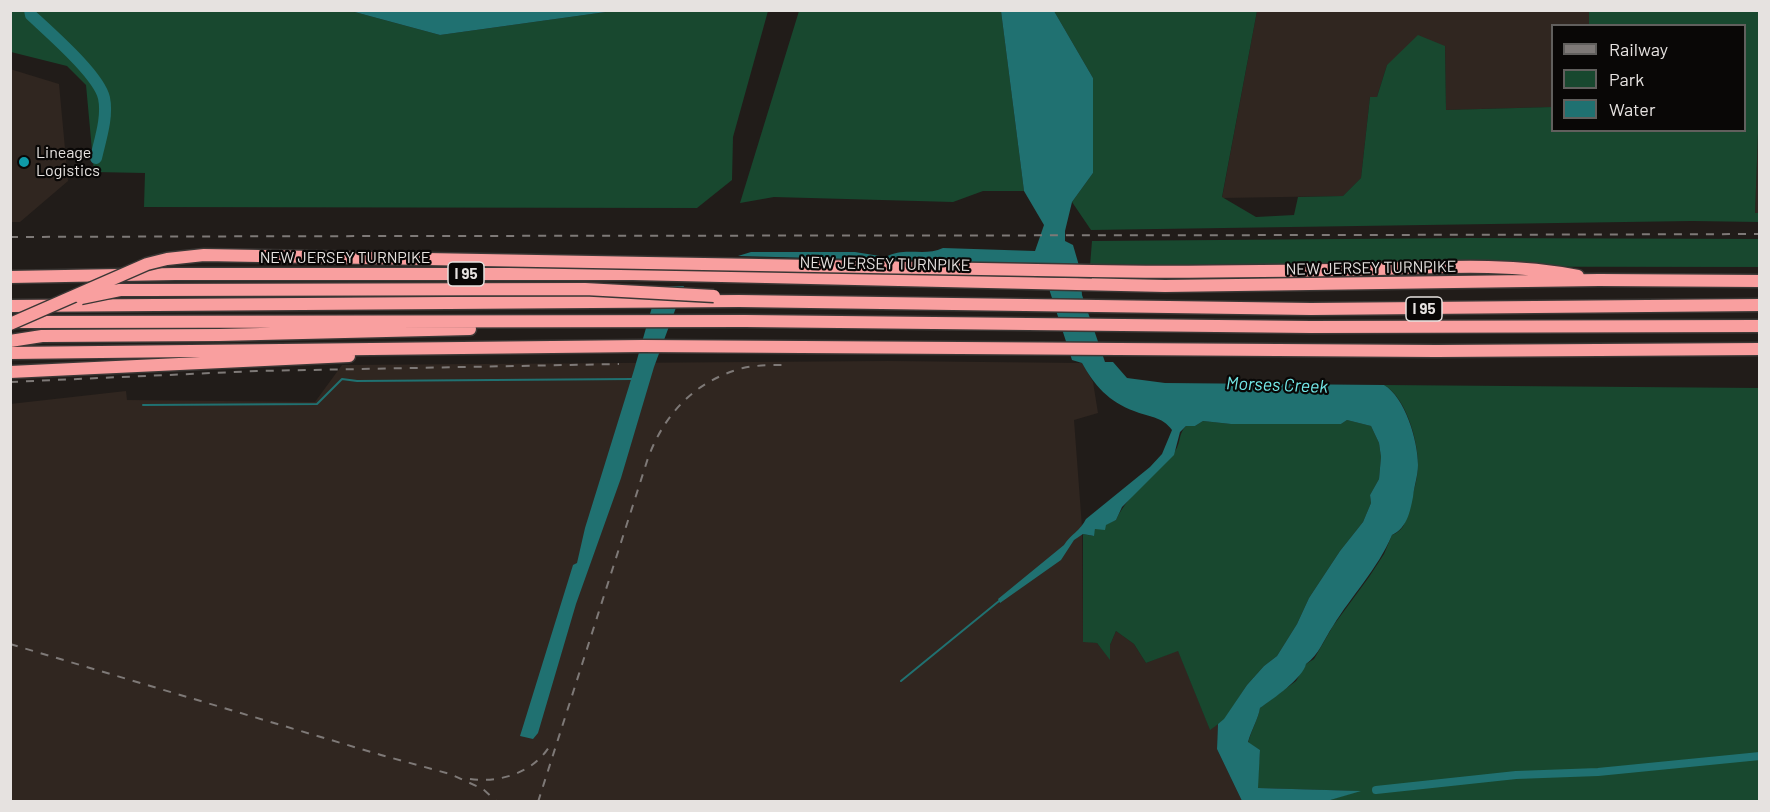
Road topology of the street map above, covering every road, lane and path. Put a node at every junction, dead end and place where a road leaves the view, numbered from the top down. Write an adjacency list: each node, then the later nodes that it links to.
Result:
1 (10, 277): 2 (highway, NEW JERSEY TURNPIKE / I 95)
2 (1599, 280): 3 (highway, NEW JERSEY TURNPIKE / I 95); 7 (highway, bridge)
3 (1760, 281)
4 (735, 302): 5 (highway, I 95); 6 (highway, I 95); 7 (highway, bridge)
5 (1760, 305)
6 (10, 306)
7 (29, 316): 8 (highway, bridge)
8 (10, 323): 9 (highway, I 95)
9 (431, 325): 10 (highway, I 95); 11 (highway)
10 (1760, 326)
11 (10, 341)
12 (431, 349): 13 (highway); 14 (highway); 15 (highway)
13 (1760, 350)
14 (10, 353)
15 (10, 372)

